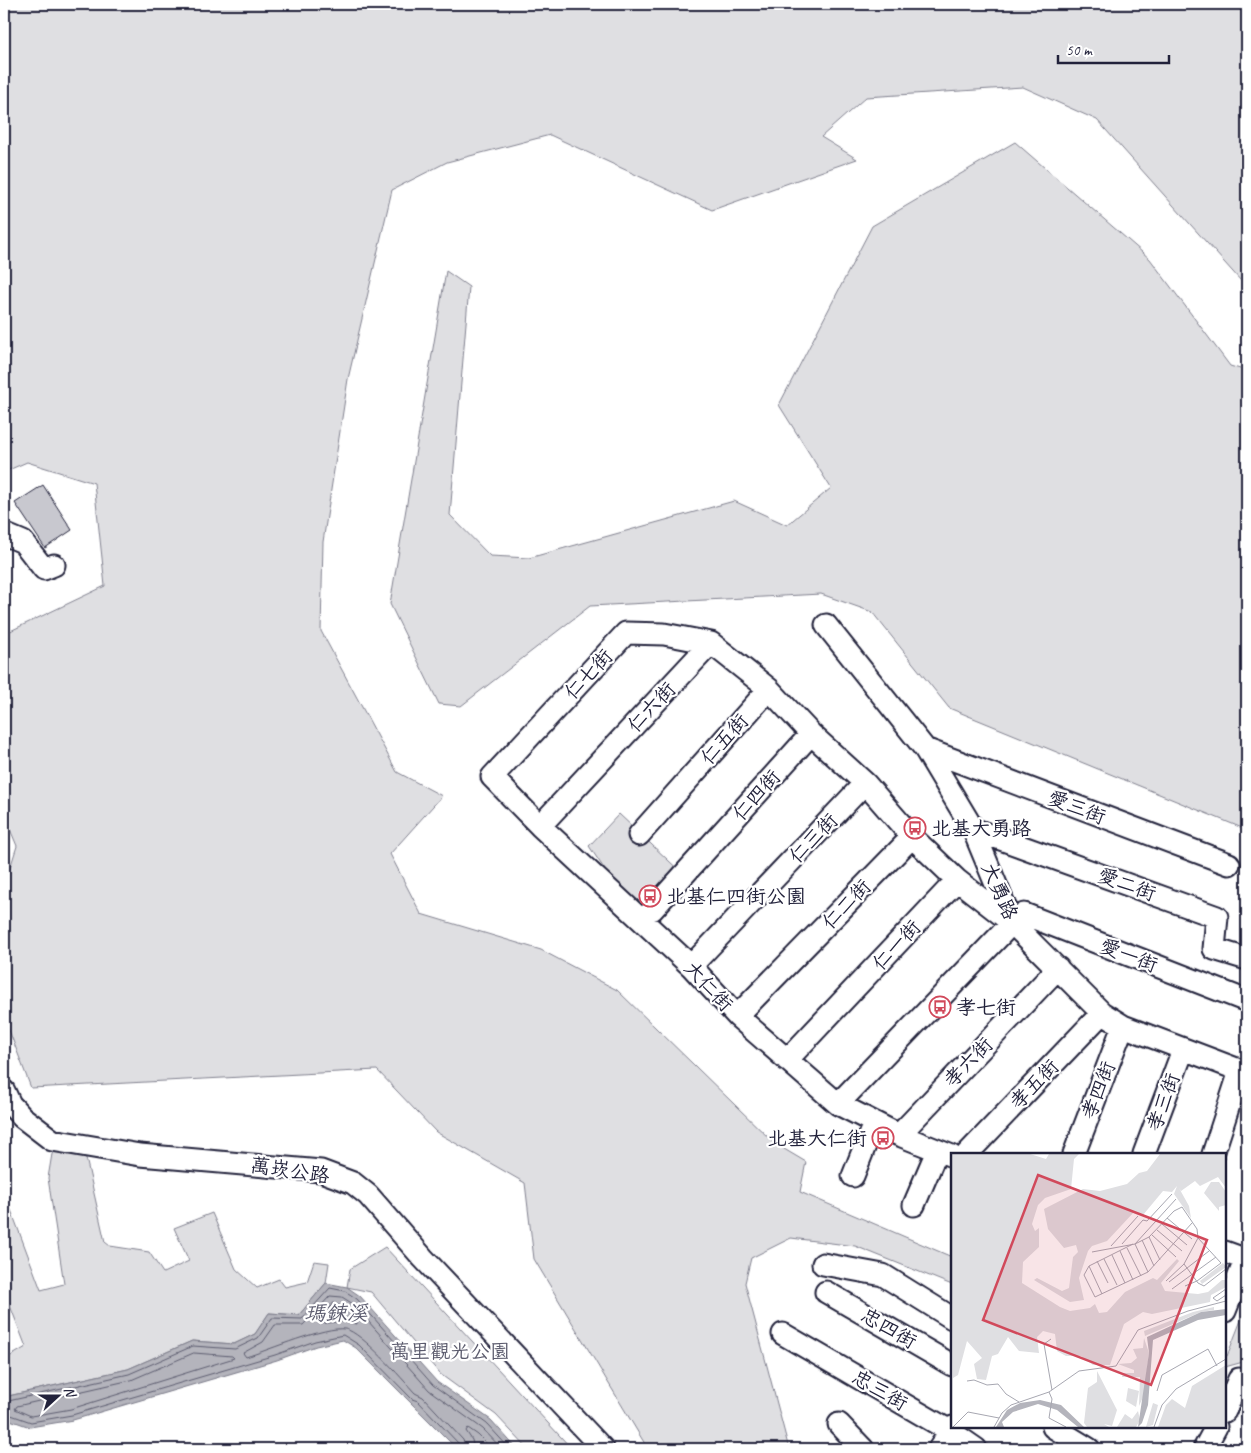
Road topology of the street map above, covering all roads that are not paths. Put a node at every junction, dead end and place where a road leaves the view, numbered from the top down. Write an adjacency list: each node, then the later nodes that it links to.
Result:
1 (4, 534): 2 (street)
2 (54, 565)
3 (826, 625): 7 (street, 大勇路)
4 (711, 643): 5 (street); 8 (street, 仁七街); 10 (street, 仁六街)
5 (769, 689): 6 (street); 12 (street, 仁五街)
6 (811, 734): 9 (street); 16 (street, 仁四街)
7 (925, 749): 11 (street, 大勇路); 14 (street, 愛三街)
8 (492, 777): 10 (street, 大仁街)
9 (865, 783): 13 (street); 19 (street, 仁三街)
10 (540, 826): 19 (street, 大仁街)
11 (973, 829): 17 (street, 大勇路); 18 (street, 愛二街)
12 (639, 835)
13 (912, 837): 15 (street); 23 (street, 仁二街)
14 (1229, 864)
15 (958, 880): 17 (street); 26 (street, 仁一街)
16 (652, 910)
17 (1012, 923): 20 (street, 大勇路); 21 (street, 愛一街); 29 (street)
18 (1247, 959)
19 (691, 966): 23 (street, 大仁街)
20 (1058, 968): 22 (street, 大勇路); 31 (street, 孝六街)
21 (1247, 1001)
22 (1102, 1013): 24 (street, 大勇路); 33 (street, 孝五街)
23 (737, 1016): 26 (street, 大仁街)
24 (1123, 1026): 25 (street, 大勇路); 34 (street, 孝四街)
25 (1183, 1050): 27 (street, 大勇路); 35 (street, 孝三街)
26 (787, 1060): 29 (street, 大仁街)
27 (1244, 1072): 36 (street)
28 (4, 1091): 53 (street, 萬崁公路)
29 (838, 1104): 30 (street, 大仁街)
30 (874, 1123): 31 (street, 大仁街); 37 (street)
31 (899, 1135): 32 (street, 大仁街)
32 (944, 1153): 38 (street)
33 (968, 1153)
34 (1074, 1153)
35 (1144, 1153)
36 (1212, 1153)
37 (853, 1176)
38 (914, 1205)
39 (1226, 1252): 40 (street)
40 (1247, 1258): 43 (street)
41 (823, 1264): 44 (street)
42 (826, 1292): 46 (street, 忠四街)
43 (1226, 1309)
44 (951, 1317)
45 (782, 1334): 52 (street, 忠三街)
46 (951, 1364)
47 (1237, 1379): 48 (street)
48 (1226, 1408)
49 (839, 1424): 54 (street)
50 (1056, 1428): 57 (street)
51 (1215, 1428): 58 (street)
52 (951, 1429): 55 (street); 56 (street, 忠三街)
53 (603, 1449)
54 (863, 1449)
55 (939, 1449)
56 (976, 1449)
57 (1089, 1449)
58 (1204, 1449)

